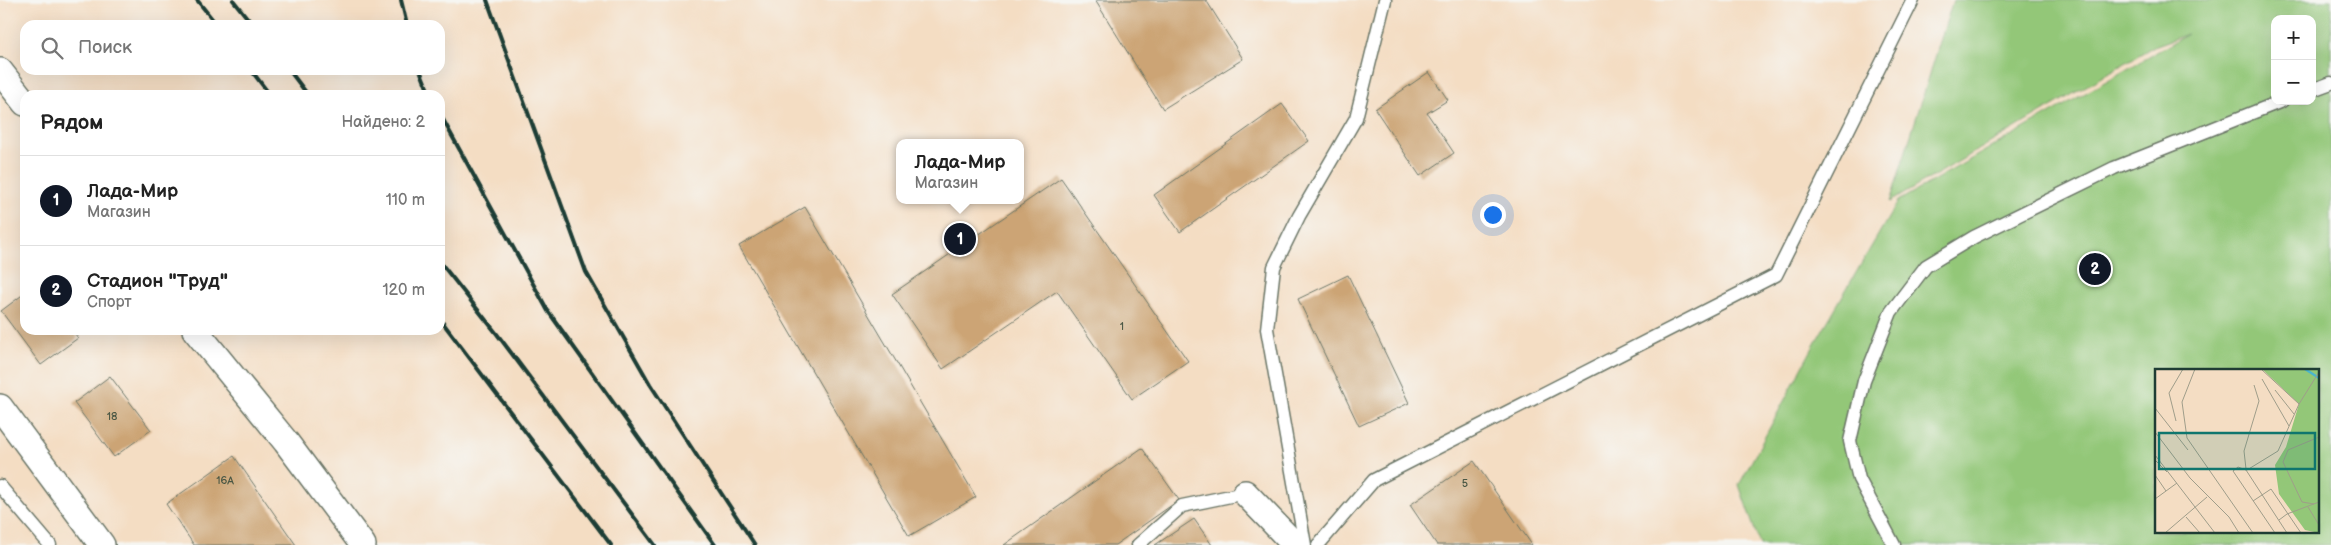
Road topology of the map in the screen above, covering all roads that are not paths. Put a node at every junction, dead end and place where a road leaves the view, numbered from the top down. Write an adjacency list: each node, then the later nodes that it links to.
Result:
1 (1385, 0): 17 (lane)
2 (1913, 0): 18 (lane)
3 (0, 71): 6 (street)
4 (2331, 83): 5 (lane)
5 (2316, 89)
6 (20, 97)
7 (2272, 105): 19 (lane)
8 (199, 335): 14 (street)
9 (0, 407): 13 (street)
10 (0, 486): 12 (lane)
11 (1245, 493): 15 (lane); 16 (street)
12 (50, 545)
13 (102, 545)
14 (363, 545)
15 (1138, 545)
16 (1295, 545)
17 (1305, 545)
18 (1318, 545)
19 (1894, 545)

